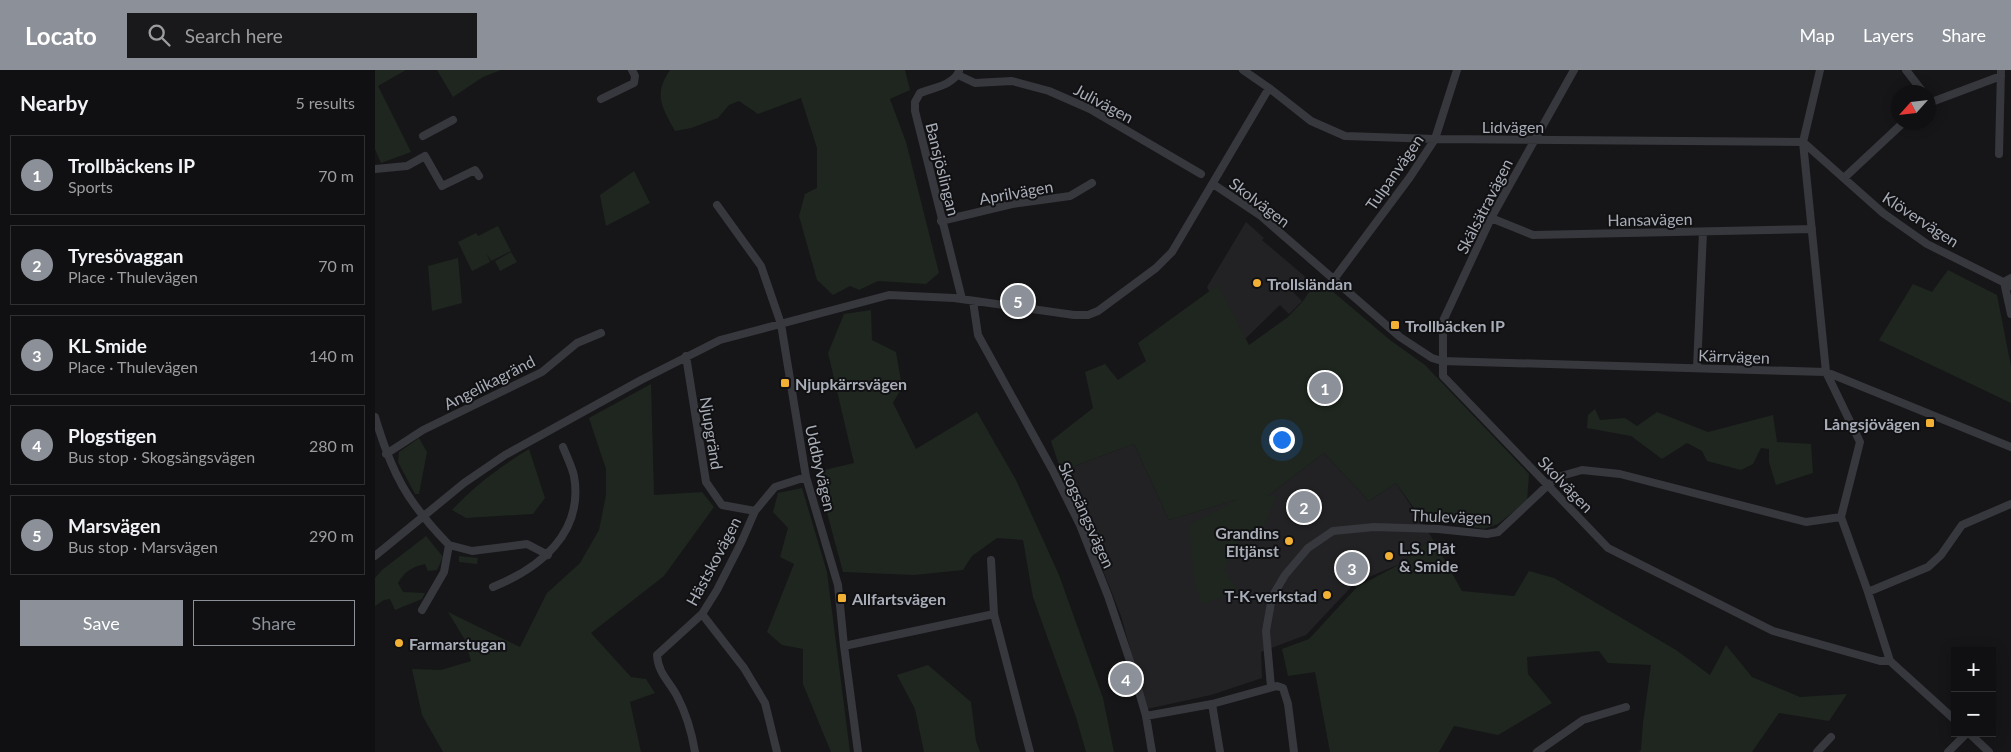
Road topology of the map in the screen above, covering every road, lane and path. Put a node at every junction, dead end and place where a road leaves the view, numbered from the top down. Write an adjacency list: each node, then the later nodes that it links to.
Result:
1 (632, 70): 11 (street)
2 (1243, 70): 10 (street, Lidvägen)
3 (1457, 70): 16 (street, Tulpanvägen)
4 (1573, 70): 17 (street, Skälsätravägen)
5 (1820, 70): 18 (street)
6 (1906, 70): 9 (street)
7 (959, 72): 21 (street, Julivägen); 28 (street, Bansjöslingan)
8 (2001, 73): 12 (street); 19 (street)
9 (1918, 85)
10 (1269, 88): 16 (street, Lidvägen); 25 (street)
11 (601, 99)
12 (1936, 99)
13 (453, 120): 15 (street)
14 (1895, 130): 23 (street)
15 (423, 136)
16 (1435, 139): 17 (street, Lidvägen); 31 (street, Tulpanvägen)
17 (1533, 139): 18 (street, Lidvägen); 27 (street, Skälsätravägen)
18 (1803, 142): 23 (street, Klövervägen); 29 (street)
19 (1999, 154)
20 (375, 169): 22 (street)
21 (1201, 174)
22 (479, 176)
23 (1844, 178): 32 (street, Klövervägen)
24 (1092, 183): 28 (street, Aprilvägen)
25 (1213, 184): 31 (street, Skolvägen); 34 (street)
26 (717, 205): 36 (street, Uddbyvägen)
27 (1491, 218): 30 (street, Hansavägen); 39 (street, Skälsätravägen)
28 (941, 221): 33 (street, Bansjöslingan)
29 (1812, 229): 30 (street, Hansavägen); 41 (street)
30 (1703, 232): 40 (street)
31 (1334, 279): 39 (street, Skolvägen)
32 (2009, 282): 35 (street)
33 (962, 300): 34 (street); 36 (street)
34 (973, 301): 66 (street, Skogsängsvägen)
35 (2011, 314)
36 (781, 324): 38 (street); 46 (street, Uddbyvägen)
37 (601, 333): 45 (street, Angelikagränd)
38 (687, 356): 49 (street, Njupgränd); 50 (street)
39 (1442, 361): 40 (street, Kärrvägen); 47 (street, Skolvägen)
40 (1697, 368): 41 (street, Kärrvägen)
41 (1826, 372): 44 (street, Kärrvägen); 51 (street)
42 (375, 417): 45 (street)
43 (563, 447): 53 (street)
44 (2011, 447)
45 (386, 454): 50 (street)
46 (806, 476): 49 (street, Hästskovägen); 61 (street, Uddbyvägen)
47 (1549, 484): 51 (street, Thulevägen); 62 (street, Skolvägen); 63 (street, Thulevägen)
48 (2011, 504): 57 (street)
49 (755, 511): 59 (street, Hästskovägen)
50 (423, 517): 52 (street); 54 (street)
51 (1841, 517): 57 (street)
52 (449, 545): 53 (street); 58 (street)
53 (548, 555): 56 (street)
54 (375, 556)
55 (991, 560): 60 (street)
56 (493, 587)
57 (1868, 592): 62 (street)
58 (422, 610)
59 (702, 614): 71 (street, Hästskovägen); 72 (street)
60 (994, 614): 61 (street); 74 (street)
61 (843, 646): 73 (street, Uddbyvägen)
62 (1890, 662): 67 (street)
63 (1271, 687): 64 (street); 77 (street)
64 (1212, 704): 66 (street); 76 (street)
65 (1626, 707): 78 (street)
66 (1146, 716): 75 (street, Skogsängsvägen)
67 (1951, 716)
68 (1831, 737): 79 (street)
69 (1964, 737): 80 (street)
70 (1972, 737): 81 (street)
71 (695, 752)
72 (777, 752)
73 (858, 752)
74 (1030, 752)
75 (1153, 752)
76 (1220, 752)
77 (1294, 752)
78 (1537, 752)
79 (1817, 752)
80 (1948, 752)
81 (1989, 752)

